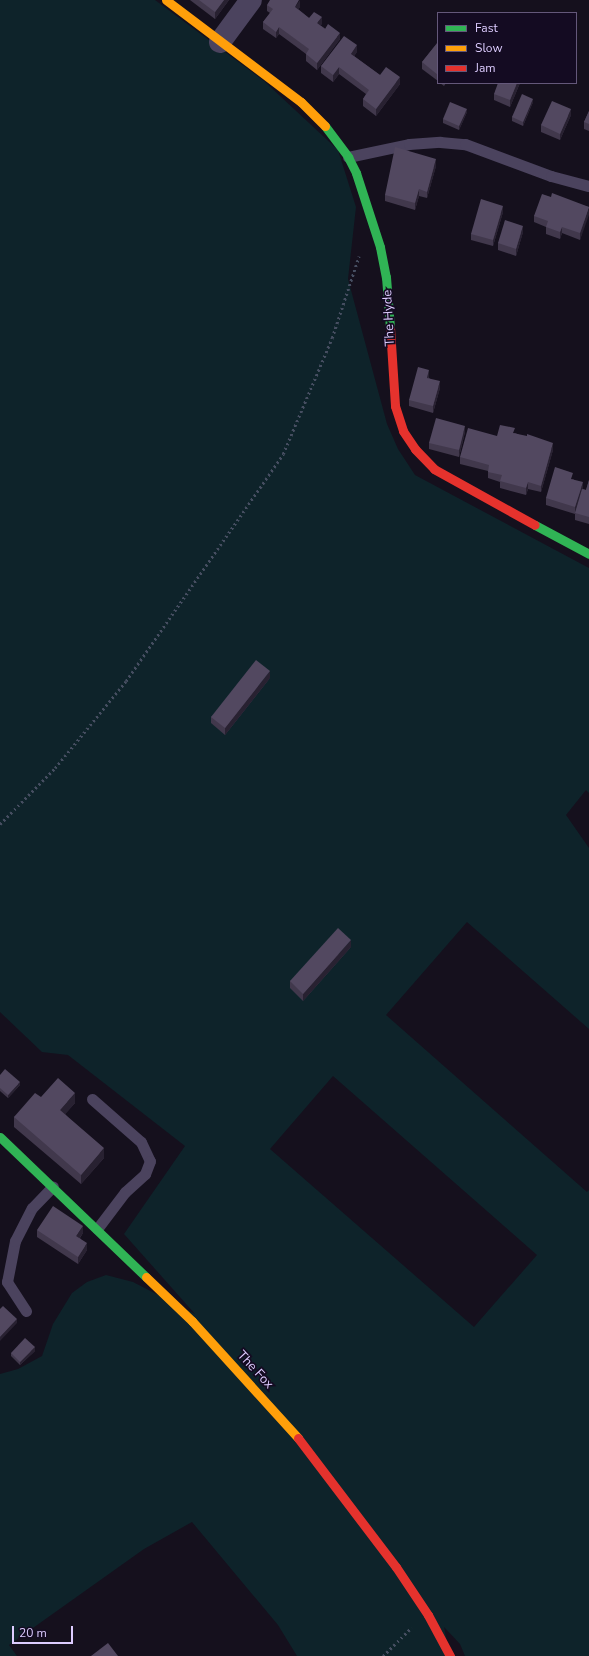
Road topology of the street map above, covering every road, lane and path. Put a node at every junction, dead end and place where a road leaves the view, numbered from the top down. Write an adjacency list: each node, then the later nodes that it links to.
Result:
1 (166, 0): 3 (street, The Hyde)
2 (251, 0): 3 (street)
3 (220, 42): 4 (street, The Hyde)
4 (348, 158): 5 (lane); 7 (street, The Hyde)
5 (589, 186)
6 (361, 252): 8 (path)
7 (589, 554)
8 (0, 824)
9 (92, 1099): 12 (lane)
10 (0, 1137): 11 (street, The Fox)
11 (53, 1186): 12 (street, The Fox); 13 (lane)
12 (97, 1229): 14 (street, The Fox)
13 (26, 1311)
14 (428, 1616): 15 (path); 16 (street, The Fox)
15 (383, 1656)
16 (450, 1656)

